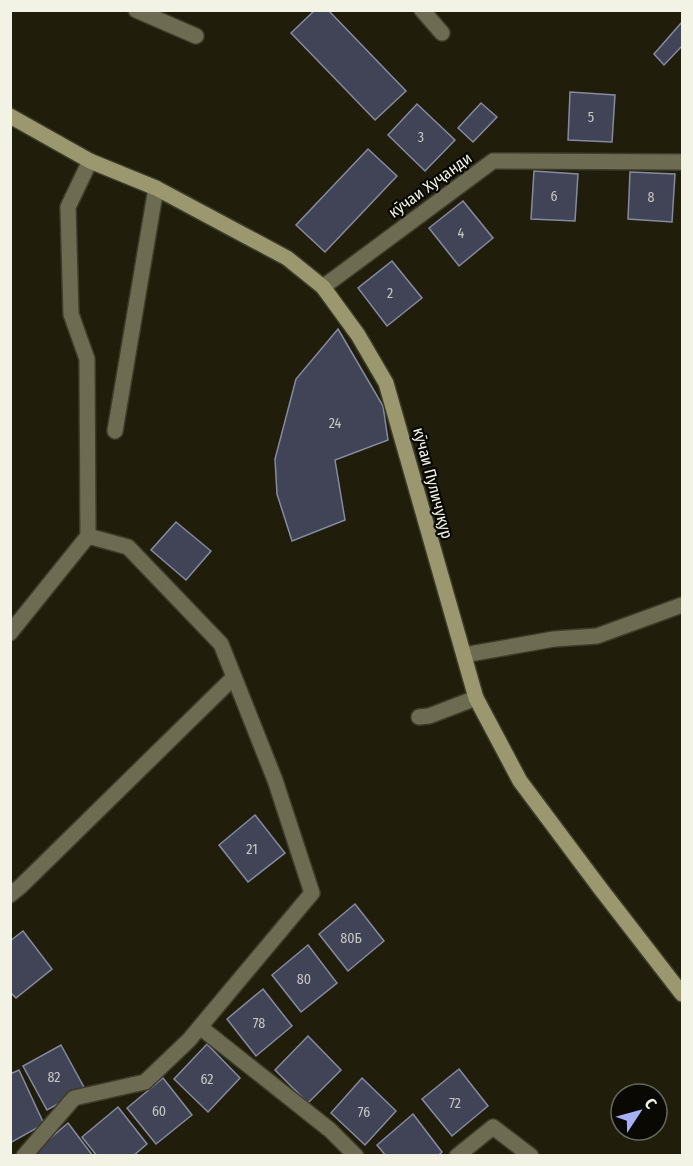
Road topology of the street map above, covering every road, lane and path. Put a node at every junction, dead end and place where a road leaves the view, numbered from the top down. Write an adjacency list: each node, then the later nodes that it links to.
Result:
1 (136, 10): 4 (street)
2 (422, 10): 3 (street)
3 (442, 33)
4 (196, 36)
5 (10, 116): 6 (street, кӯчаи Пуличуқур)
6 (90, 161): 8 (street, кӯчаи Пуличуқур); 11 (street)
7 (682, 162): 9 (street, кӯчаи Хуҷанди)
8 (156, 188): 9 (street, кӯчаи Пуличуқур); 10 (street)
9 (322, 287): 14 (street, кӯчаи Пуличуқур)
10 (116, 431)
11 (88, 536): 13 (street); 15 (street)
12 (682, 605): 14 (street)
13 (10, 633)
14 (464, 655): 16 (street, кӯчаи Пуличуқур)
15 (234, 677): 18 (street); 20 (street)
16 (476, 698): 17 (street); 19 (street, кӯчаи Пуличуқур)
17 (419, 717)
18 (10, 895)
19 (682, 994)
20 (200, 1027): 21 (street); 22 (street)
21 (24, 1155)
22 (356, 1155)
23 (457, 1155): 24 (street)
24 (531, 1155)

